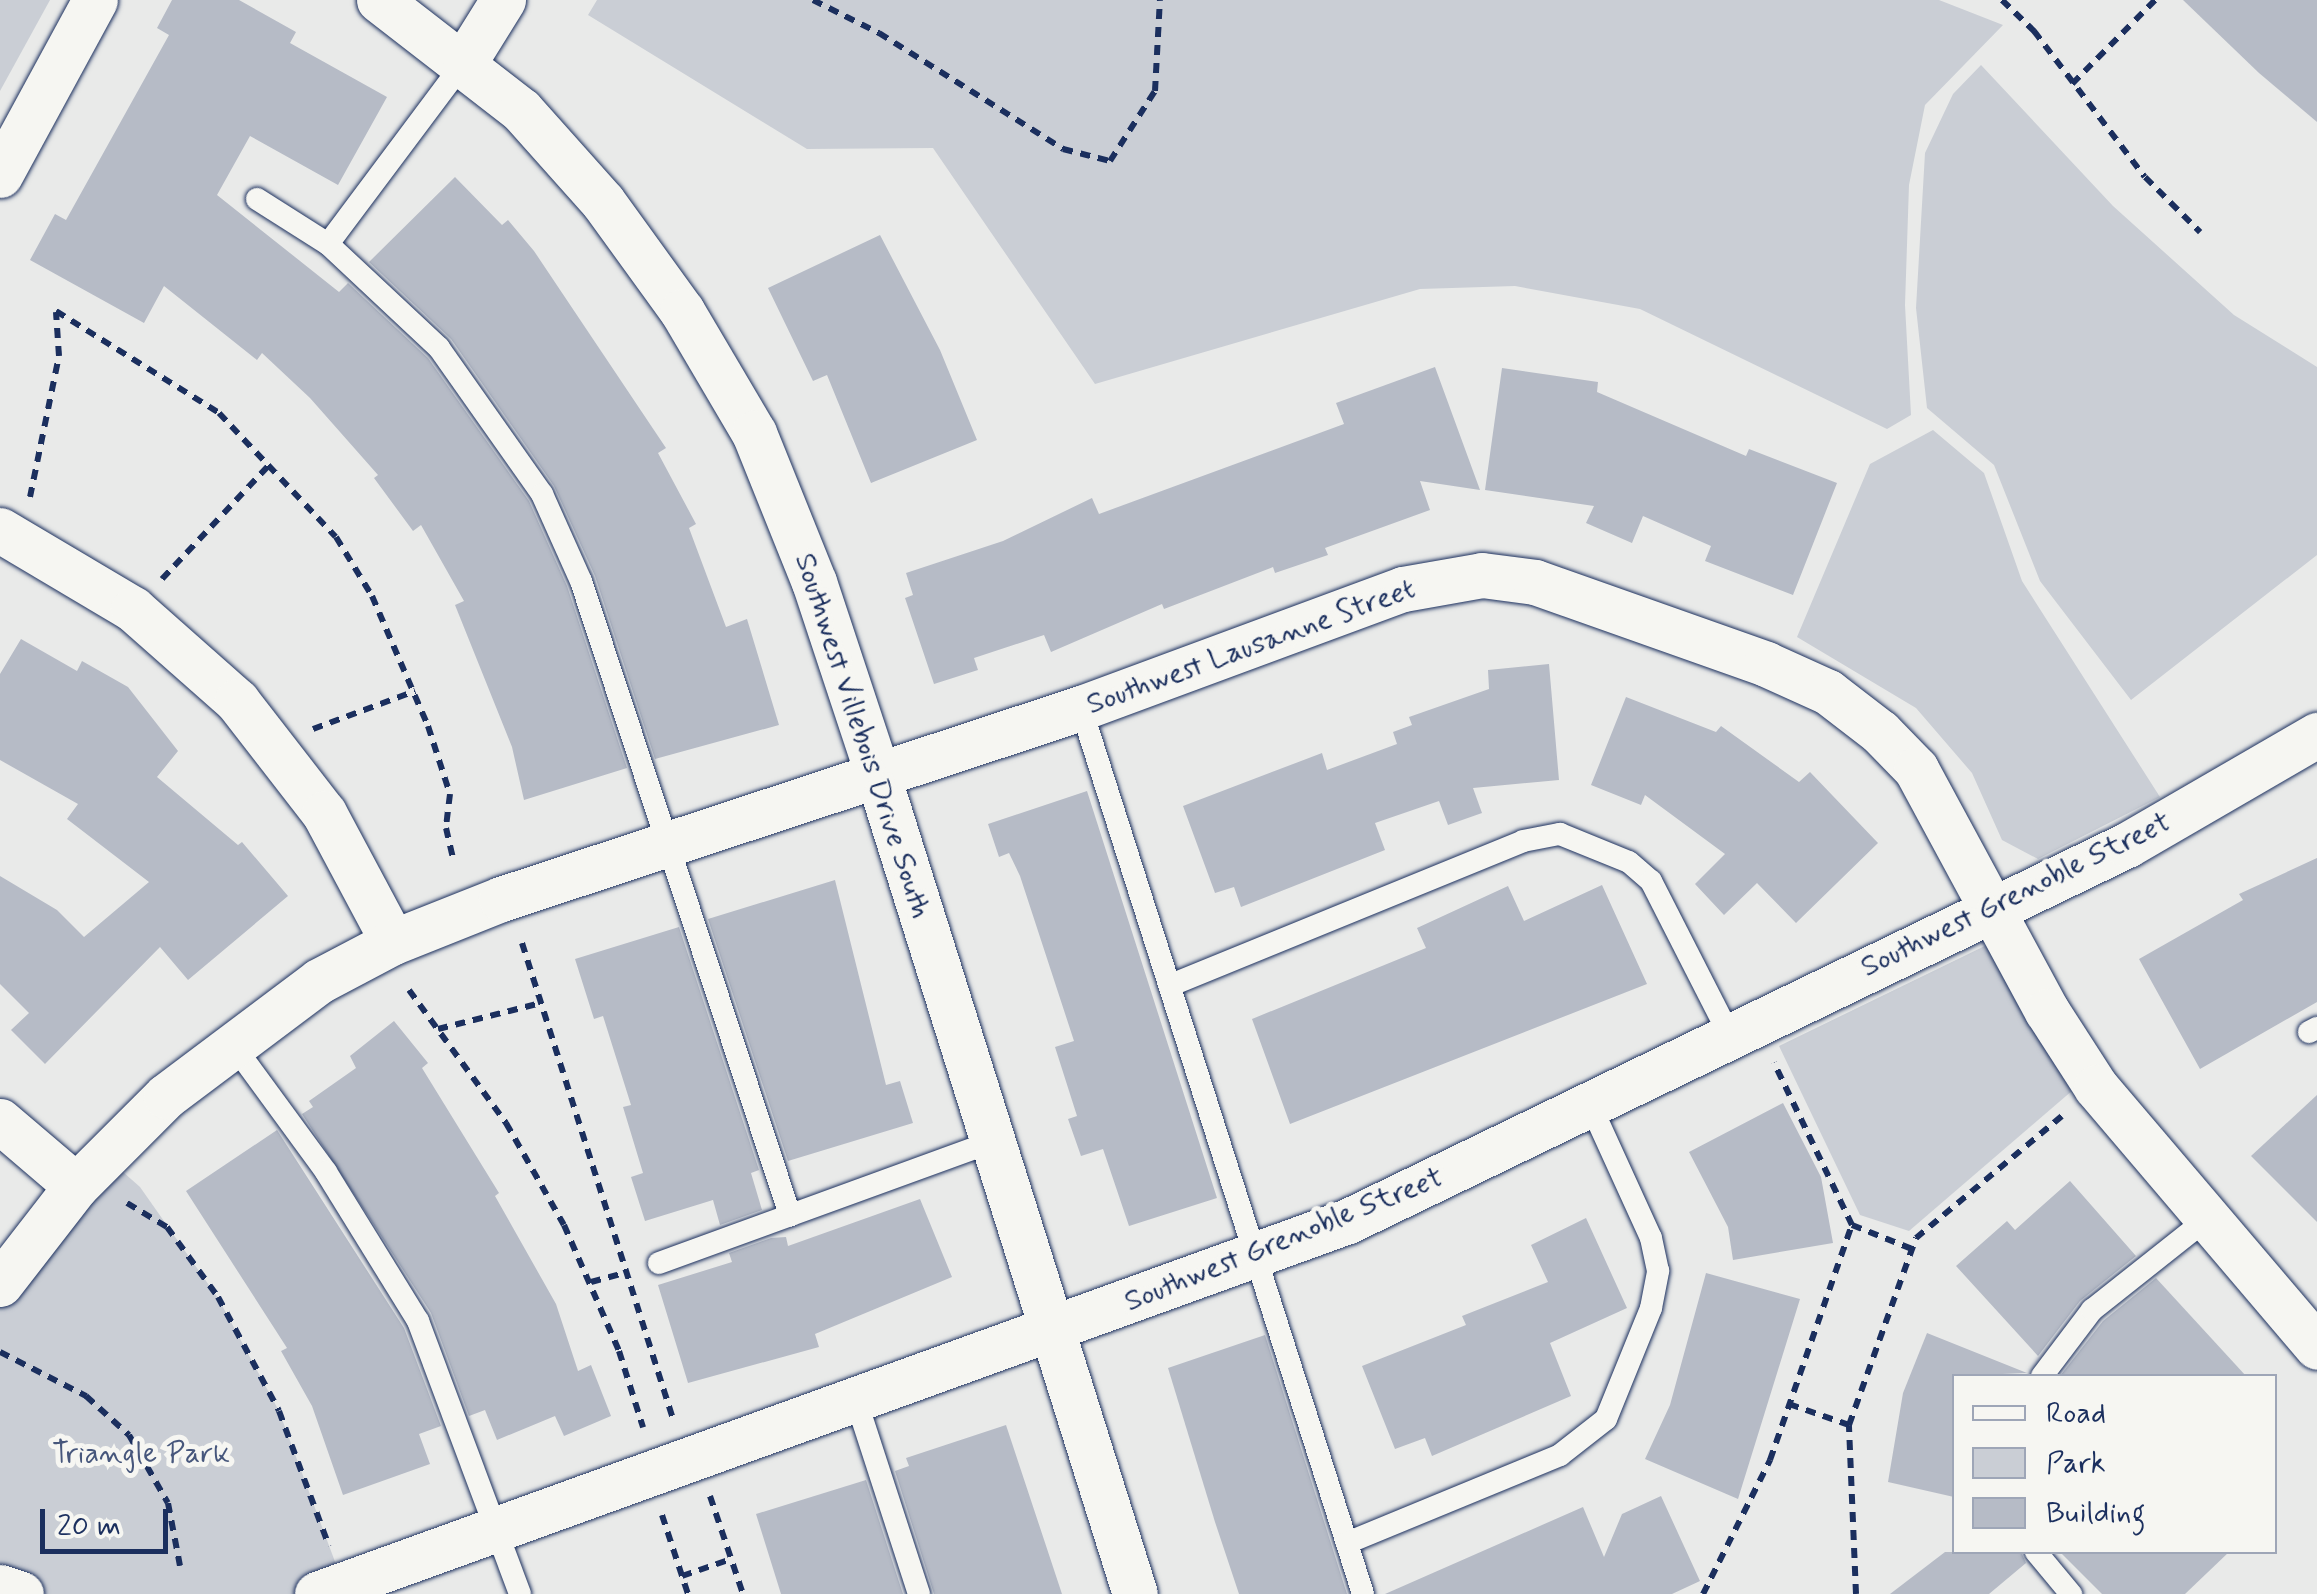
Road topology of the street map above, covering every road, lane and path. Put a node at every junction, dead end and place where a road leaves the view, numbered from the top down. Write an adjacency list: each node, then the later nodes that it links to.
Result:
1 (95, 0): 10 (street)
2 (379, 0): 8 (street, Southwest Villebois Drive South)
3 (502, 0): 8 (street)
4 (813, 0): 5 (path)
5 (1160, 0)
6 (2002, 0): 9 (path)
7 (2155, 0): 9 (path)
8 (465, 61): 13 (lane); 21 (street, Southwest Villebois Drive South)
9 (2072, 84): 12 (path)
10 (0, 175)
11 (257, 199): 13 (lane)
12 (2200, 232)
13 (328, 244): 22 (lane)
14 (272, 462): 15 (path); 16 (path); 17 (path)
15 (5, 533): 16 (street)
16 (133, 609): 20 (street)
17 (414, 691): 20 (path); 23 (path)
18 (1081, 708): 21 (street, Southwest Lausanne Street); 24 (street, Southwest Lausanne Street); 27 (lane)
19 (2317, 734): 24 (street, Southwest Grenoble Street)
20 (273, 744): 25 (street)
21 (878, 776): 22 (street, Southwest Lausanne Street); 36 (street, Southwest Villebois Drive South)
22 (671, 845): 25 (street, Southwest Lausanne Street); 39 (lane)
23 (453, 860)
24 (1991, 908): 30 (street, Southwest Grenoble Street); 33 (street, Southwest Lausanne Street)
25 (393, 942): 32 (street, Southwest Lausanne Street)
26 (522, 943): 29 (path)
27 (1171, 985): 30 (lane); 43 (lane)
28 (409, 990): 31 (path)
29 (541, 1003): 31 (path); 45 (path)
30 (1742, 1028): 34 (street, Southwest Grenoble Street); 41 (path)
31 (438, 1029): 46 (path)
32 (231, 1042): 37 (street, Southwest Lausanne Street); 59 (lane)
33 (2096, 1087): 40 (street, Southwest Lausanne Street); 42 (path)
34 (1590, 1104): 43 (street, Southwest Grenoble Street); 61 (lane)
35 (0, 1121): 37 (street)
36 (992, 1142): 39 (lane); 48 (street, Southwest Villebois Drive South)
37 (76, 1186): 47 (street, Southwest Lausanne Street)
38 (127, 1202): 60 (path)
39 (790, 1215): 44 (lane)
40 (2207, 1219): 49 (street, Southwest Lausanne Street); 51 (lane)
41 (1852, 1225): 42 (path); 53 (path)
42 (1912, 1249): 55 (path)
43 (1256, 1257): 48 (street, Southwest Grenoble Street); 61 (lane)
44 (659, 1263)
45 (625, 1272): 46 (path); 54 (path)
46 (591, 1282): 56 (path)
47 (0, 1284)
48 (1051, 1330): 52 (street, Southwest Grenoble Street); 73 (street, Southwest Villebois Drive South)
49 (2317, 1347)
50 (0, 1352): 64 (path)
51 (2044, 1374)
52 (856, 1400): 57 (street, Southwest Grenoble Street); 72 (lane)
53 (1790, 1404): 55 (path); 75 (path)
54 (674, 1418)
55 (1849, 1425): 76 (path)
56 (643, 1427)
57 (697, 1457): 58 (street, Southwest Grenoble Street); 63 (path)
58 (649, 1477): 59 (street, Southwest Grenoble Street); 65 (path)
59 (499, 1530): 68 (street, Southwest Grenoble Street); 69 (lane)
60 (328, 1542)
61 (1347, 1542): 74 (lane)
62 (2038, 1554): 77 (lane)
63 (731, 1559): 65 (path); 71 (path)
64 (180, 1566)
65 (682, 1576): 70 (path)
66 (0, 1587): 67 (street)
67 (21, 1594)
68 (317, 1594)
69 (520, 1594)
70 (688, 1594)
71 (743, 1594)
72 (919, 1594)
73 (1135, 1594)
74 (1363, 1594)
75 (1703, 1594)
76 (1856, 1594)
77 (2071, 1594)

